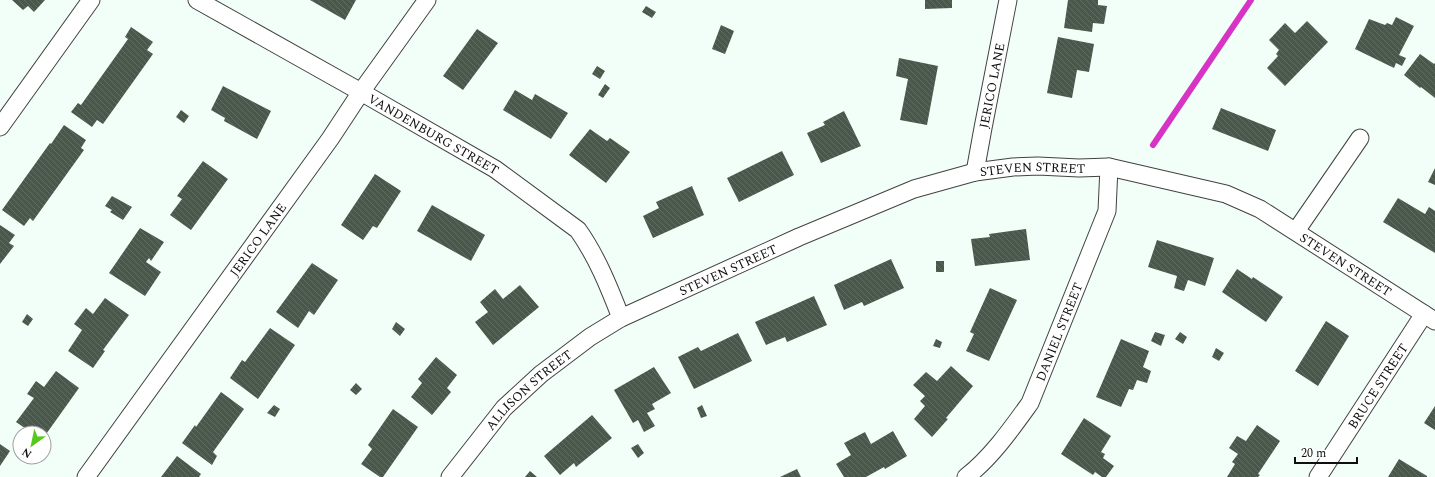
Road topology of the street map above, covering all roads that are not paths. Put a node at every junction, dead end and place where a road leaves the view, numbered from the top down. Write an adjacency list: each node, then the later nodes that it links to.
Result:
1 (91, 0): 6 (street)
2 (197, 0): 5 (street, VANDENBURG STREET)
3 (427, 0): 5 (street, JERICO LANE)
4 (1008, 0): 9 (street, JERICO LANE)
5 (362, 92): 11 (street, VANDENBURG STREET); 13 (street, JERICO LANE)
6 (0, 127)
7 (1360, 138): 10 (street)
8 (1109, 167): 9 (street, STEVEN STREET); 10 (street, STEVEN STREET); 15 (street, DANIEL STREET)
9 (975, 172): 11 (street, STEVEN STREET)
10 (1296, 231): 12 (street, STEVEN STREET)
11 (621, 318): 14 (street, ALLISON STREET)
12 (1429, 318): 16 (street, BRUCE STREET)
13 (86, 477)
14 (450, 477)
15 (966, 477)
16 (1318, 477)

